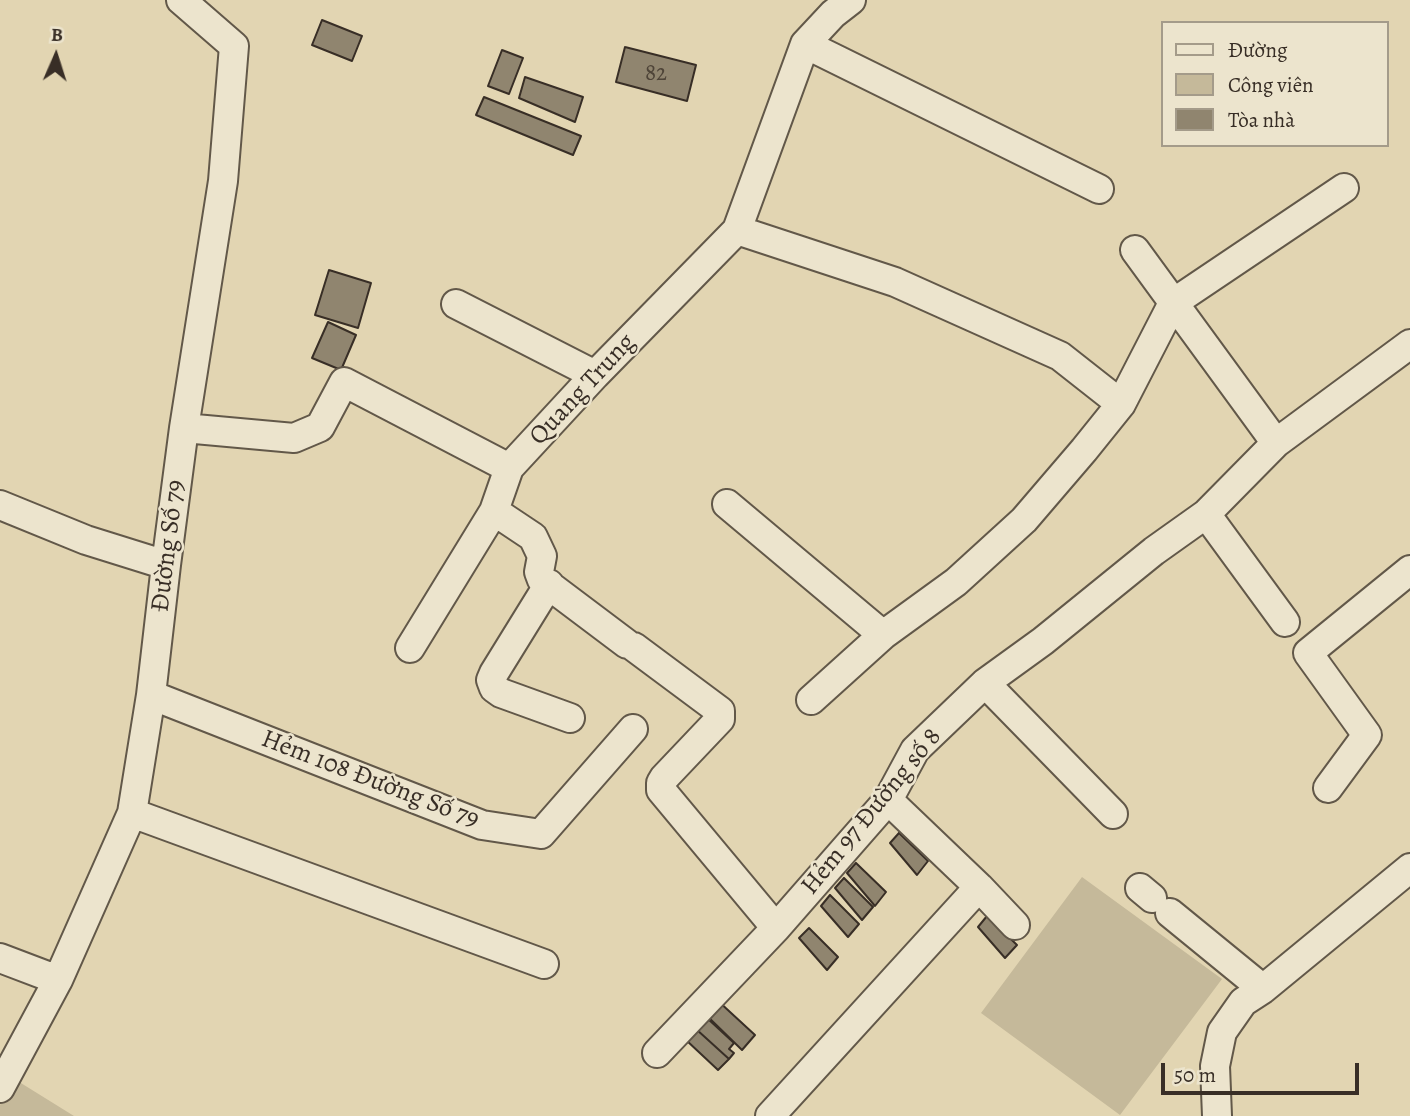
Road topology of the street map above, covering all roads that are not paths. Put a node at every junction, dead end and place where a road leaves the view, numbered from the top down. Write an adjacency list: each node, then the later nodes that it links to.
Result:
1 (181, 0): 13 (street, Đường Số 79)
2 (851, 0): 3 (street, Quang Trung)
3 (805, 44): 5 (street); 6 (street, Quang Trung)
4 (1344, 188): 8 (street)
5 (1099, 189)
6 (737, 230): 11 (street, Quang Trung); 12 (street)
7 (1135, 250): 8 (street)
8 (1173, 303): 12 (street); 14 (street)
9 (456, 304): 11 (street)
10 (1410, 344): 14 (street)
11 (595, 375): 15 (street, Quang Trung)
12 (1121, 404): 24 (street)
13 (184, 428): 15 (street, Quang Trung); 20 (street, Đường Số 79)
14 (1276, 443): 19 (street)
15 (509, 468): 18 (street)
16 (727, 504): 24 (street)
17 (0, 506): 20 (street)
18 (494, 511): 22 (street); 25 (street)
19 (1206, 514): 23 (street); 26 (street, Hẻm 97 Đường số 8)
20 (166, 565): 27 (street, Đường Số 79)
21 (1410, 570): 31 (street)
22 (549, 584): 29 (street); 39 (street)
23 (1285, 622)
24 (883, 635): 28 (street)
25 (410, 648)
26 (985, 683): 32 (street, Hẻm 97 Đường số 8); 34 (street)
27 (151, 695): 30 (street, Hẻm 108 Đường Số 79); 33 (street, Đường Số 79)
28 (811, 700)
29 (569, 718)
30 (633, 729)
31 (1328, 788)
32 (888, 800): 36 (street); 39 (street, Hẻm 97 Đường số 8)
33 (132, 813): 41 (street); 42 (street, Đường Số 79)
34 (1112, 814)
35 (1406, 879): 43 (street)
36 (979, 887): 38 (street); 46 (street)
37 (1154, 900): 43 (street)
38 (1015, 925)
39 (776, 928): 44 (street, Hẻm 97 Đường số 8)
40 (0, 958): 42 (street)
41 (544, 964)
42 (58, 981): 45 (street, Đường Số 79)
43 (1264, 989): 47 (street)
44 (657, 1053)
45 (0, 1088)
46 (770, 1116)
47 (1217, 1116)

